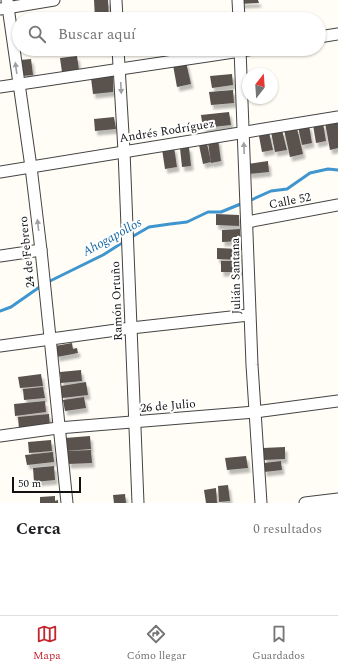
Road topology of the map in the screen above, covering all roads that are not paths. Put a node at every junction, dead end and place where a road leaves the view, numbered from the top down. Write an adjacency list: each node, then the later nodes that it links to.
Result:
1 (54, 0): 4 (street)
2 (116, 0): 5 (street)
3 (238, 0): 6 (street)
4 (5, 5): 9 (street, 24 de Febrero, one-way to 4)
5 (117, 12)
6 (239, 12)
7 (338, 34): 8 (street)
8 (326, 36)
9 (12, 44)
10 (14, 56): 15 (street, 24 de Febrero, one-way to 10)
11 (119, 56): 14 (street, Ramón Ortuño)
12 (202, 56): 14 (street)
13 (240, 56): 18 (street, Julián Santana)
14 (120, 69): 15 (street); 19 (street, Ramón Ortuño, one-way to 19)
15 (19, 84): 16 (street); 20 (street, 24 de Febrero)
16 (0, 87)
17 (338, 117): 18 (street, Andrés Rodríguez)
18 (243, 132): 19 (street, Andrés Rodríguez); 23 (street, Julián Santana, one-way to 18)
19 (124, 151): 20 (street, Andrés Rodríguez); 27 (street, Ramón Ortuño)
20 (31, 167): 21 (street, Andrés Rodríguez); 24 (street, 24 de Febrero, one-way to 20)
21 (0, 172)
22 (338, 205): 23 (street, Calle 52)
23 (248, 222): 26 (street, Julián Santana)
24 (41, 250): 25 (street); 28 (street, 24 de Febrero)
25 (0, 256)
26 (250, 315): 27 (street); 31 (street, Julián Santana)
27 (131, 328): 28 (street); 32 (street, Ramón Ortuño)
28 (50, 339): 29 (street); 33 (street, 24 de Febrero)
29 (0, 346)
30 (338, 401): 31 (street, 26 de Julio)
31 (255, 412): 32 (street, 26 de Julio); 38 (street, Julián Santana)
32 (134, 422): 33 (street, 26 de Julio); 37 (street, Ramón Ortuño)
33 (58, 428): 34 (street, 26 de Julio); 36 (street, 24 de Febrero)
34 (0, 436)
35 (338, 499): 39 (street)
36 (67, 503)
37 (138, 503)
38 (261, 503)
39 (305, 503)

